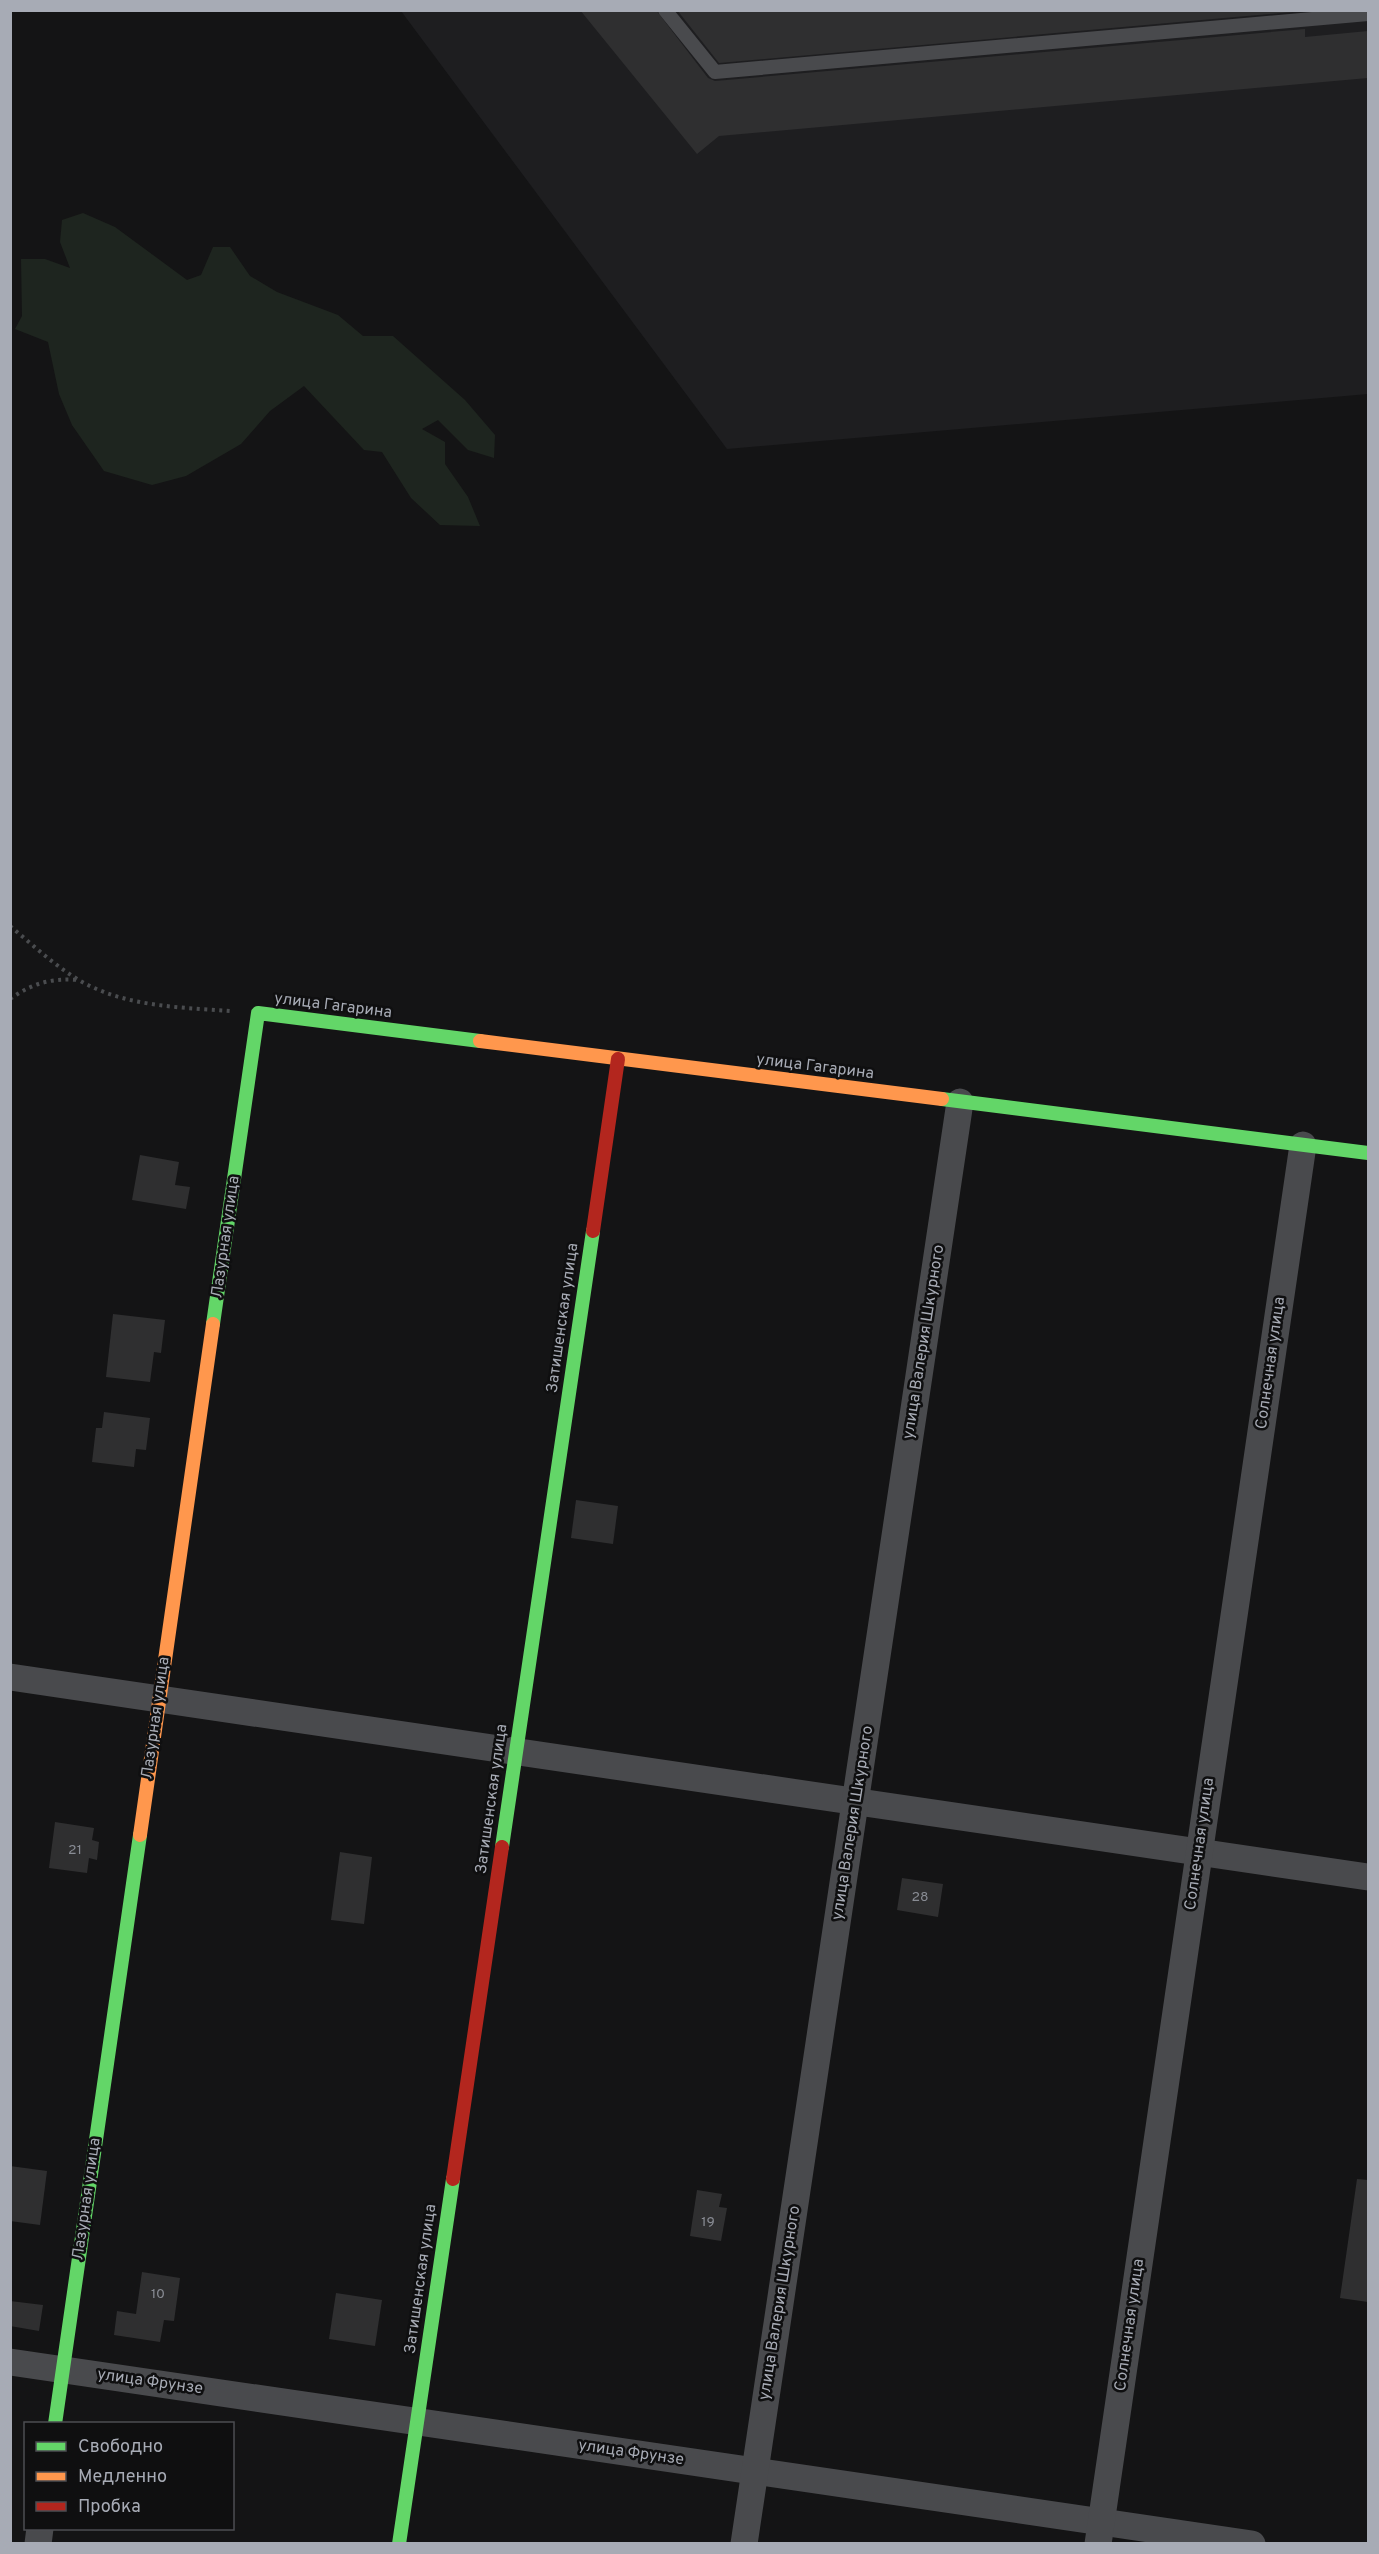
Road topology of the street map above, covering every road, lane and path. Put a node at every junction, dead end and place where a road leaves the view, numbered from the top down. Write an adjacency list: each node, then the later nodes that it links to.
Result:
1 (664, 10): 3 (lane)
2 (1368, 14): 3 (lane)
3 (1311, 15)
4 (10, 926): 5 (path)
5 (79, 980): 6 (path); 7 (path)
6 (10, 999)
7 (258, 1013): 8 (street, улица Гагарина); 13 (street, Лазурная улица)
8 (618, 1059): 9 (street, улица Гагарина); 14 (street, Затишенская улица)
9 (960, 1102): 10 (street, улица Гагарина); 15 (street, улица Валерия Шкурного)
10 (1303, 1145): 11 (street, улица Гагарина); 16 (street, Солнечная улица)
11 (1368, 1153)
12 (10, 1677): 13 (street)
13 (159, 1698): 14 (street); 19 (street, Лазурная улица)
14 (516, 1751): 15 (street); 20 (street, Затишенская улица)
15 (856, 1801): 16 (street); 22 (street, улица Валерия Шкурного)
16 (1199, 1852): 17 (street); 23 (street, Солнечная улица)
17 (1368, 1877)
18 (10, 2362): 19 (street, улица Фрунзе)
19 (63, 2370): 20 (street, улица Фрунзе); 21 (street, Лазурная улица)
20 (417, 2421): 22 (street, улица Фрунзе); 24 (street, Затишенская улица)
21 (55, 2422)
22 (755, 2471): 23 (street, улица Фрунзе); 25 (street, улица Валерия Шкурного)
23 (1100, 2533): 26 (street, улица Фрунзе)
24 (399, 2544)
25 (744, 2544)
26 (1252, 2544)

